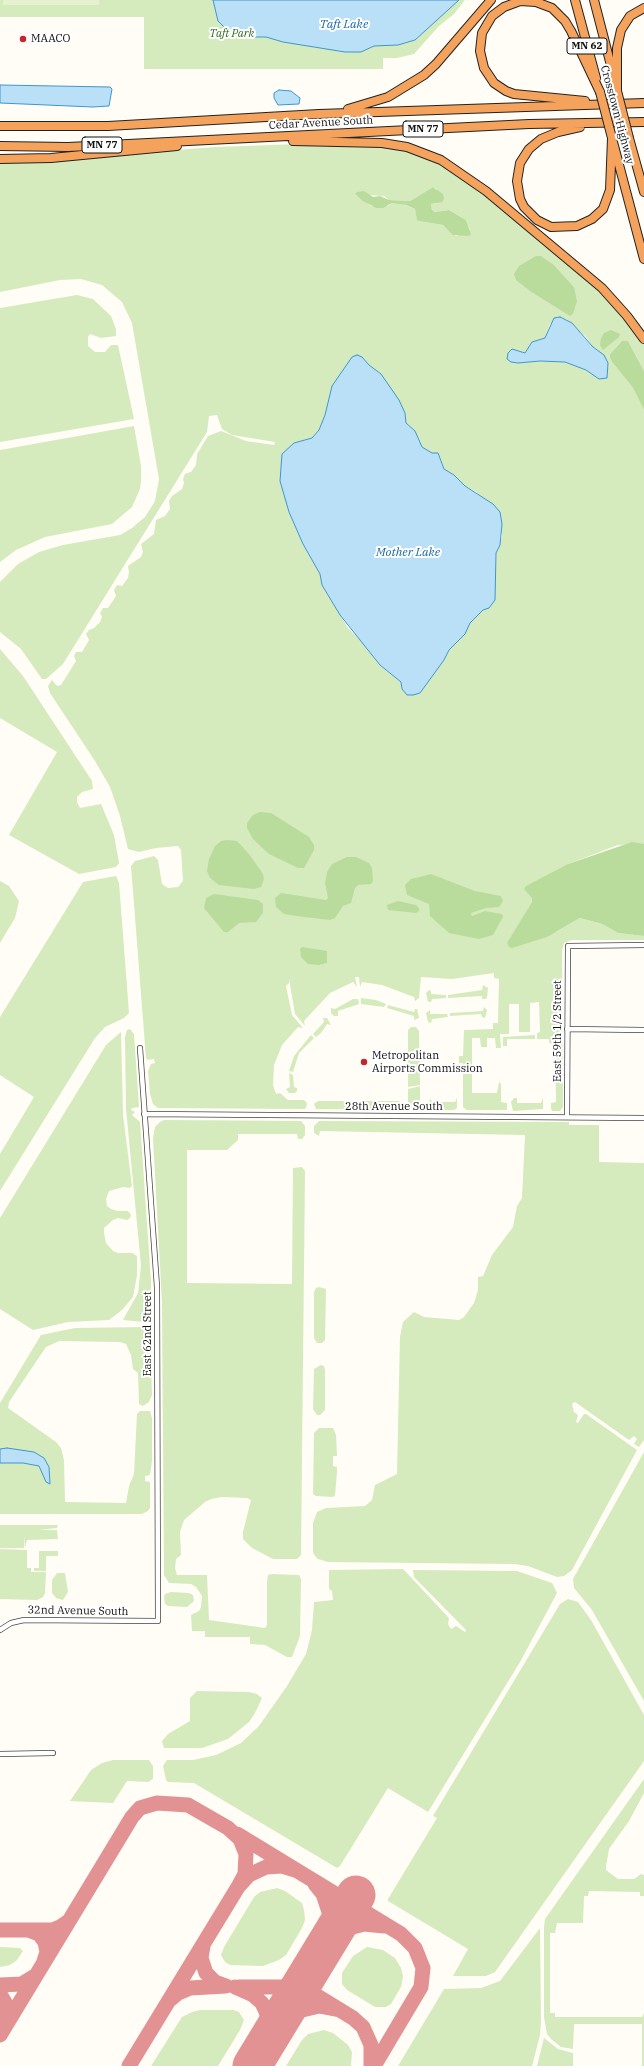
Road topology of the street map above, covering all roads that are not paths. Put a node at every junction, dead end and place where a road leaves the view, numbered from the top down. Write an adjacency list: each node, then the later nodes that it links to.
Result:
1 (491, 0): 9 (highway)
2 (575, 0): 5 (highway, Crosstown Highway / MN 62)
3 (594, 0): 6 (highway, Crosstown Highway / MN 62)
4 (644, 8): 6 (highway)
5 (600, 92): 8 (highway); 13 (highway, Crosstown Highway / MN 62, bridge)
6 (617, 92): 14 (highway, Crosstown Highway / MN 62, bridge)
7 (644, 102): 8 (highway, Cedar Avenue South)
8 (600, 104): 9 (highway, Cedar Avenue South / MN 77)
9 (319, 114): 12 (highway, Cedar Avenue South / MN 77)
10 (603, 122): 11 (highway, Cedar Avenue South); 13 (highway); 15 (highway, Cedar Avenue South / MN 77)
11 (644, 122)
12 (0, 126)
13 (612, 138): 21 (highway, Crosstown Highway / MN 62)
14 (630, 138): 19 (highway); 20 (highway, Crosstown Highway / MN 62)
15 (246, 139): 16 (highway, Cedar Avenue South / MN 77); 22 (highway)
16 (204, 141): 17 (highway, Cedar Avenue South / MN 77); 18 (highway)
17 (0, 146)
18 (0, 160)
19 (644, 172)
20 (644, 192)
21 (644, 259)
22 (644, 339)
23 (644, 945): 24 (street, East 59th 1/2 Street)
24 (567, 1029): 25 (street); 28 (street, East 59th 1/2 Street)
25 (644, 1030)
26 (140, 1048): 27 (street, East 62nd Street)
27 (144, 1114): 28 (street, 28th Avenue South); 30 (street, East 62nd Street)
28 (568, 1117): 29 (street, 28th Avenue South)
29 (644, 1118)
30 (158, 1621): 31 (street, 32nd Avenue South)
31 (0, 1630)
32 (53, 1753): 33 (street)
33 (0, 1754)

